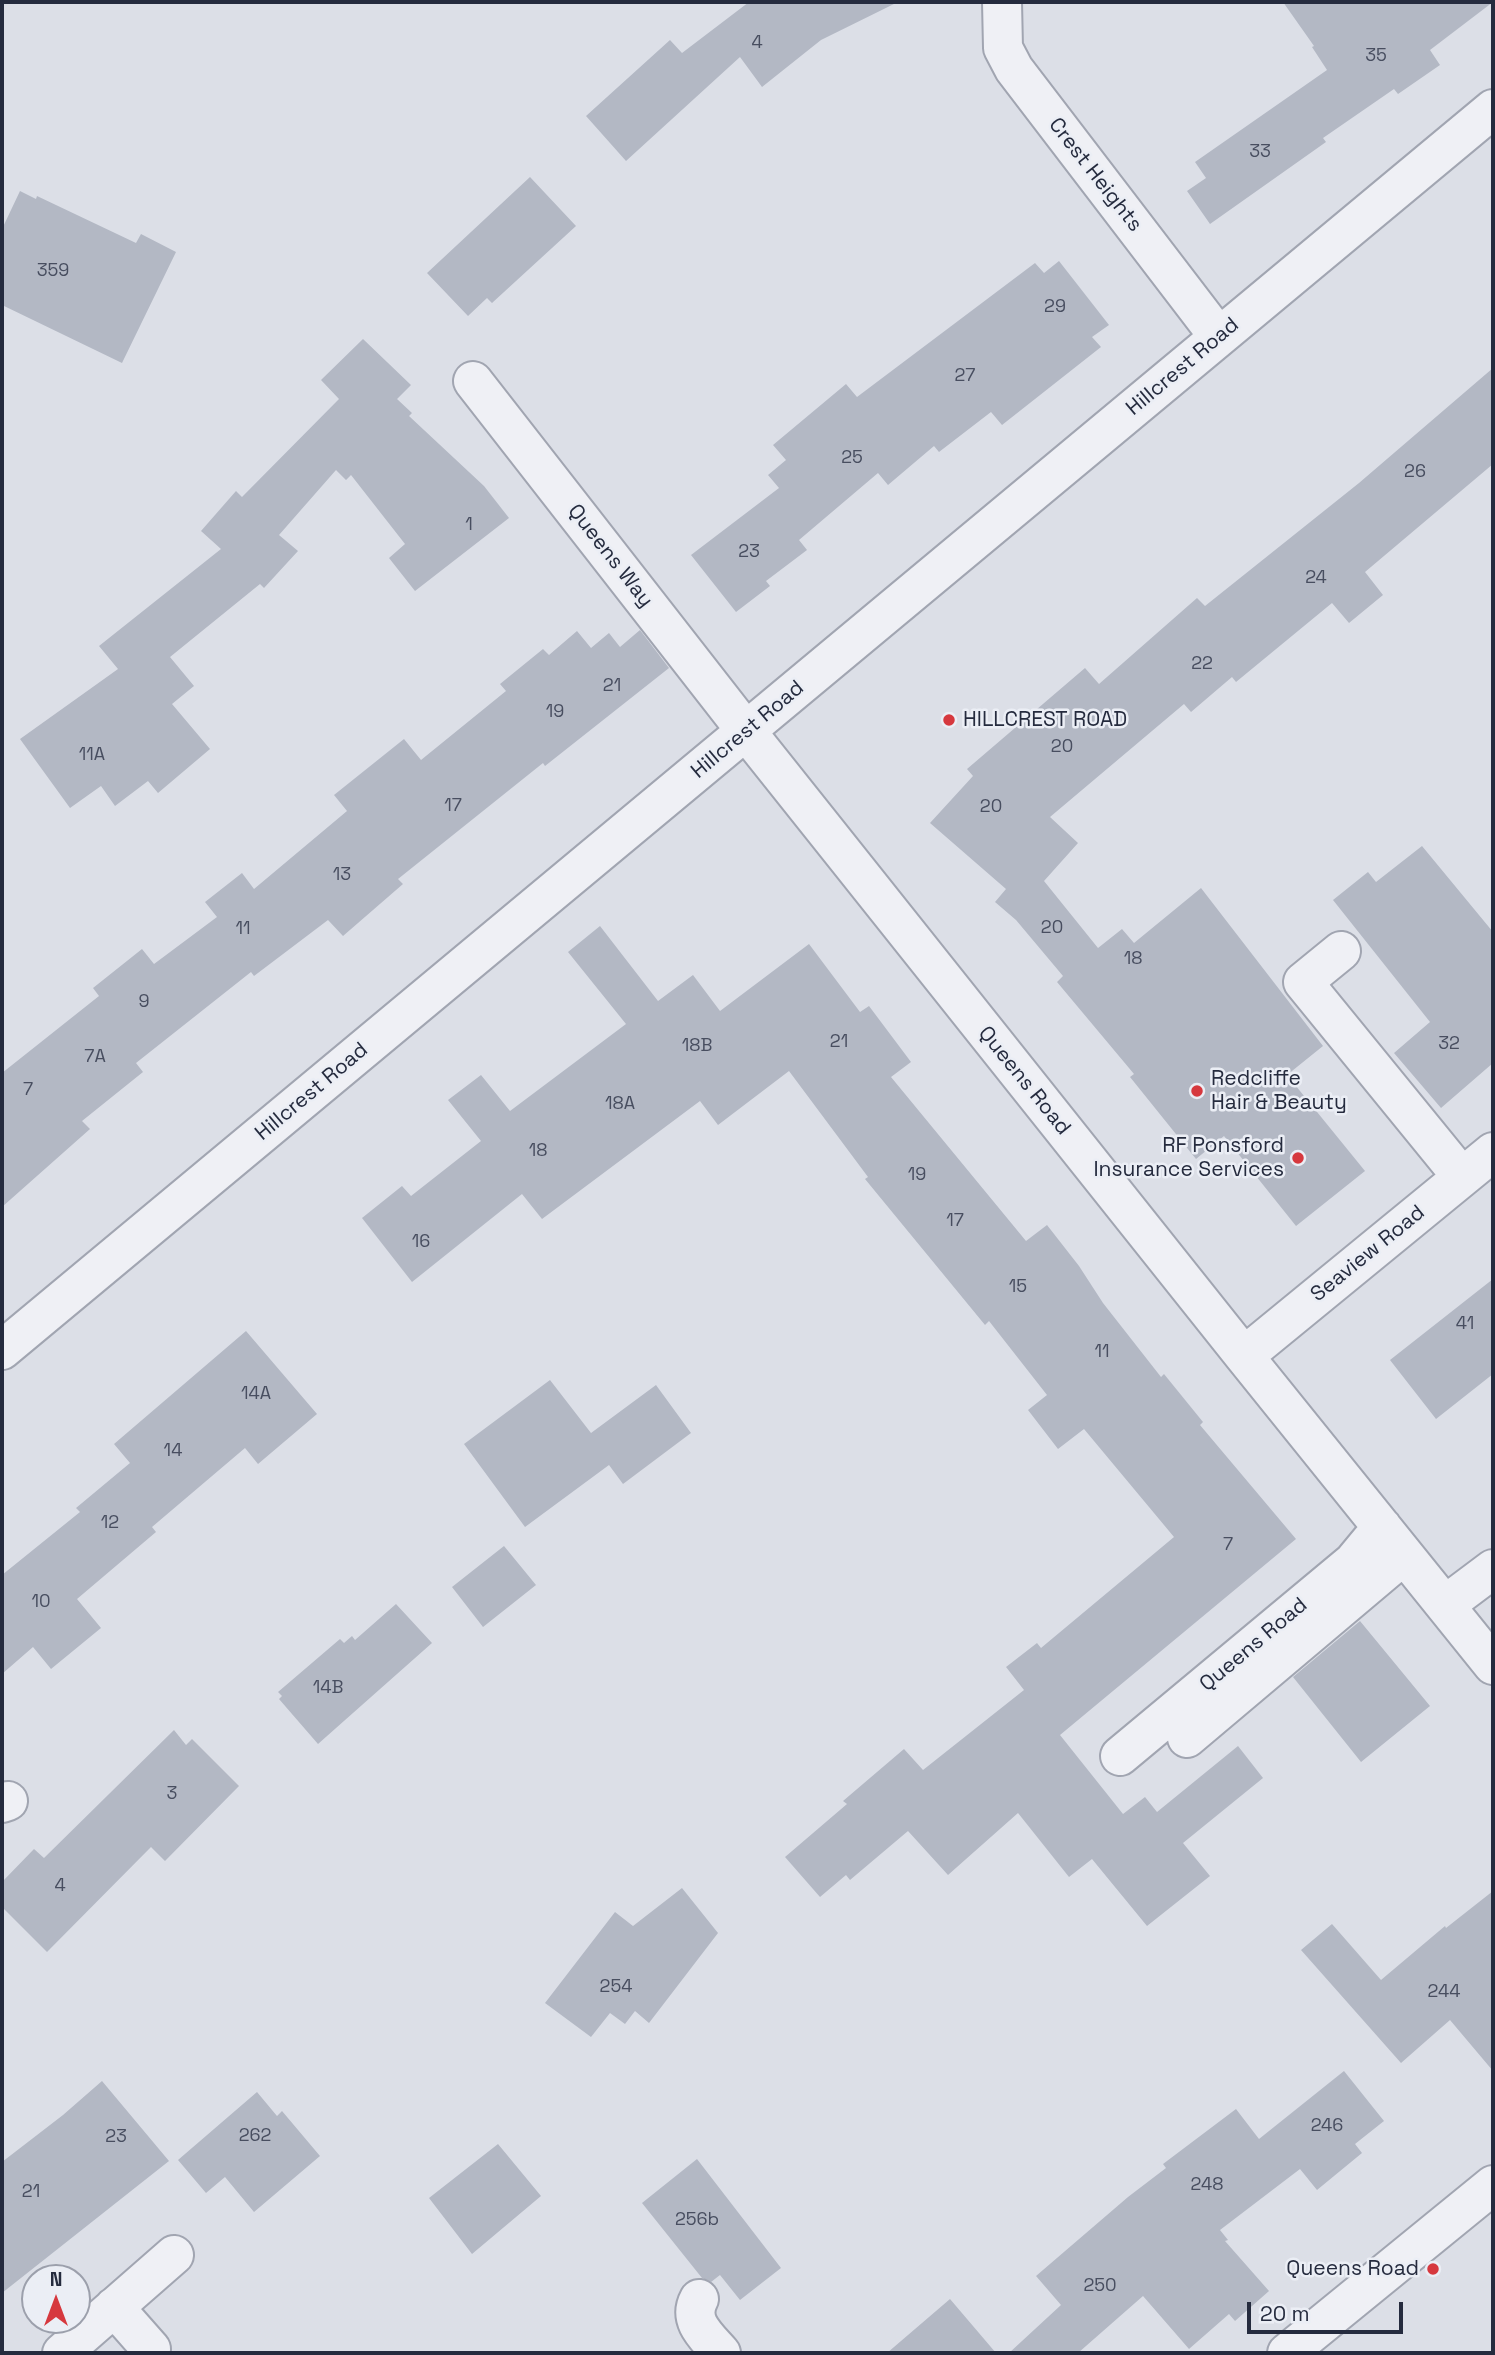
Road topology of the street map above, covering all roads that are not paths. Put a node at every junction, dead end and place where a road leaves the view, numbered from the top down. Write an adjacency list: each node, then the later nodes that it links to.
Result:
1 (1002, 2): 3 (street, Crest Heights)
2 (1493, 109): 3 (street, Hillcrest Road)
3 (1219, 337): 5 (street, Hillcrest Road)
4 (473, 381): 5 (street, Queens Way)
5 (746, 731): 9 (street, Hillcrest Road); 10 (street, Queens Road)
6 (1342, 951): 8 (street)
7 (1493, 1152): 8 (street, Seaview Road)
8 (1462, 1177): 10 (street, Seaview Road)
9 (2, 1350)
10 (1244, 1356): 11 (street, Queens Road)
11 (1393, 1541): 13 (street, Queens Road); 15 (street, Queens Road); 16 (street, Queens Road)
12 (1493, 1569): 13 (street)
13 (1445, 1605): 14 (street, Queens Road)
14 (1493, 1665)
15 (1187, 1738)
16 (1120, 1756)
17 (1493, 2185): 24 (street)
18 (174, 2255): 20 (street)
19 (699, 2299): 23 (street)
20 (114, 2307): 21 (street); 22 (street)
21 (151, 2349)
22 (62, 2353)
23 (721, 2353)
24 (1287, 2353)

